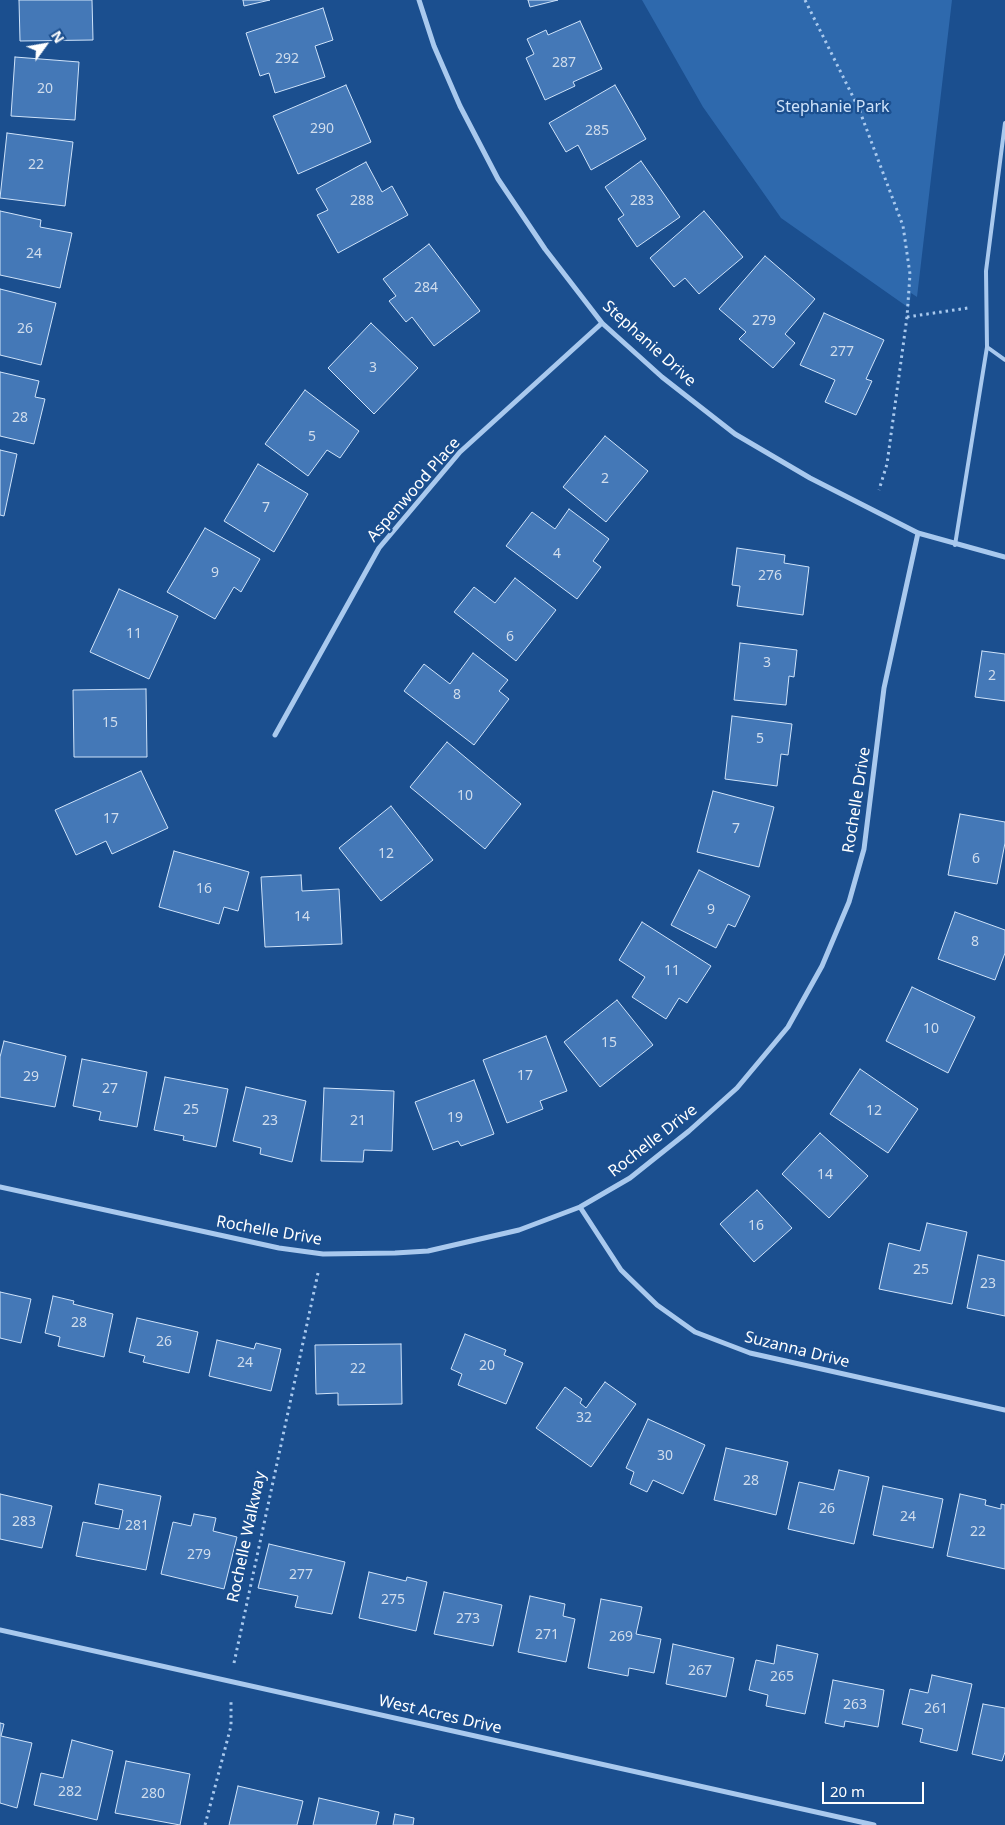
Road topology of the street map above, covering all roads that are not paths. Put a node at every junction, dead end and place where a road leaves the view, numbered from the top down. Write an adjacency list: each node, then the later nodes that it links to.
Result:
1 (419, 0): 3 (street, Stephanie Drive)
2 (1005, 123): 4 (lane)
3 (602, 323): 6 (street, Stephanie Drive); 9 (street, Aspenwood Place)
4 (987, 347): 5 (lane); 7 (lane)
5 (1005, 360)
6 (918, 534): 7 (street, Stephanie Drive); 11 (street, Rochelle Drive)
7 (955, 545): 8 (street, Stephanie Drive)
8 (1005, 557)
9 (275, 735)
10 (0, 1187): 11 (street, Rochelle Drive)
11 (580, 1207): 12 (street, Suzanna Drive)
12 (1005, 1410)
13 (0, 1630): 14 (street, West Acres Drive)
14 (874, 1825)

